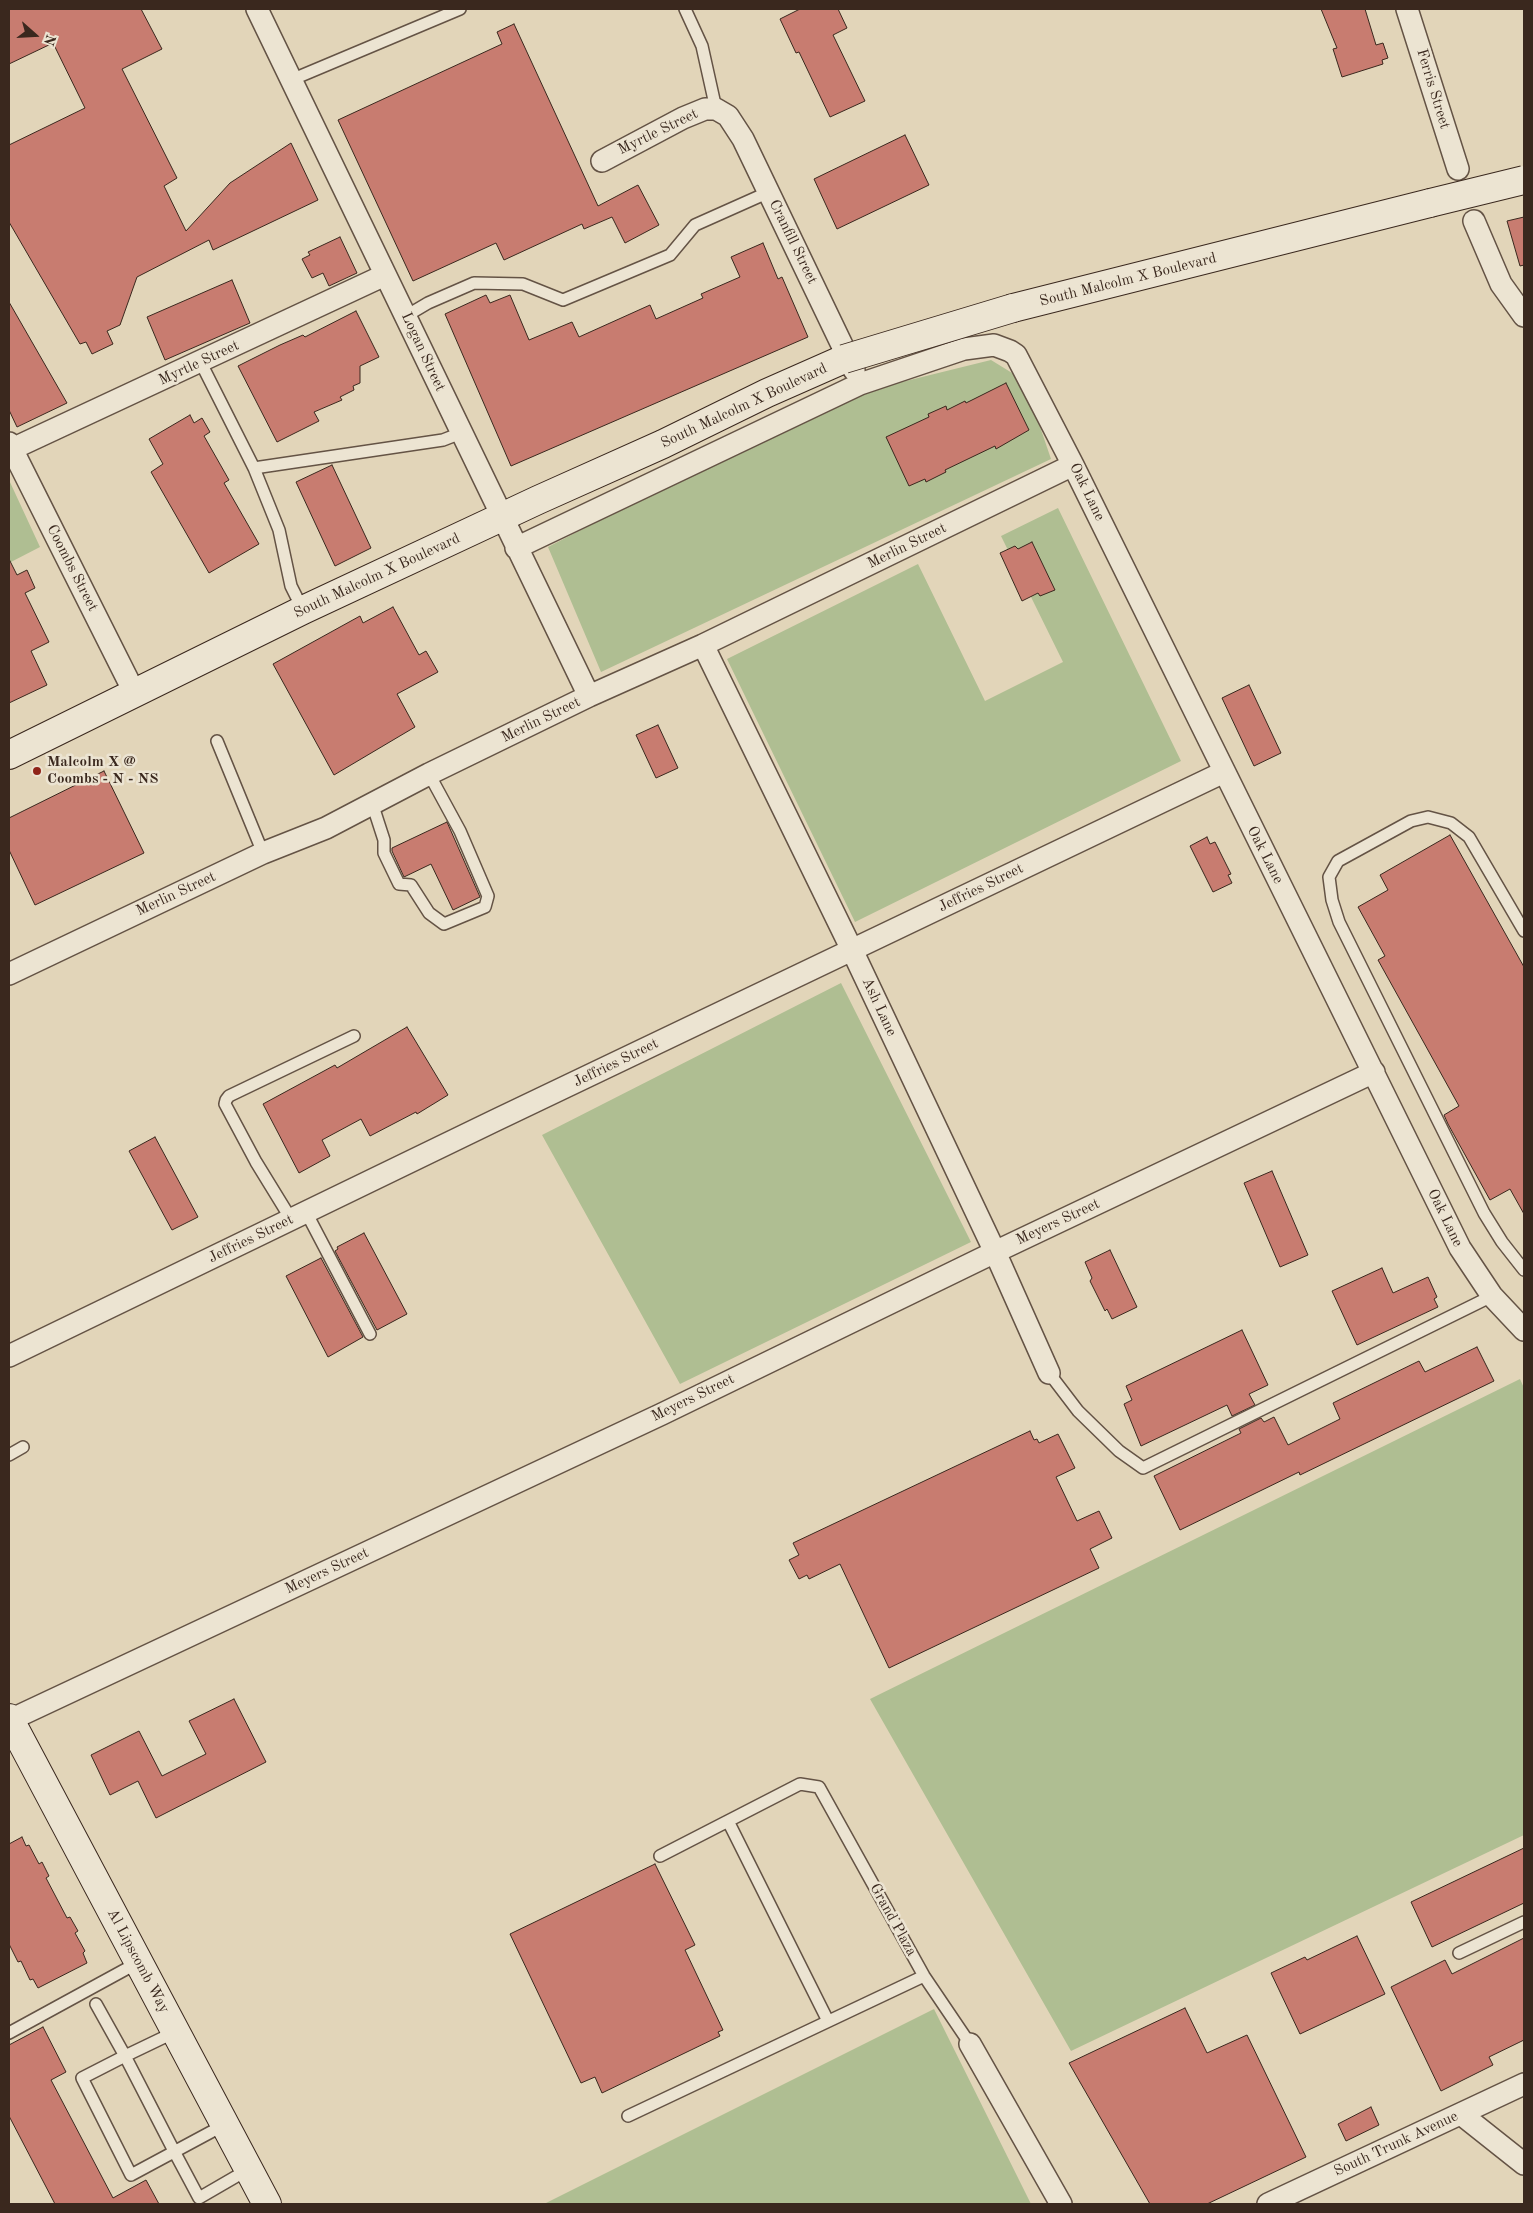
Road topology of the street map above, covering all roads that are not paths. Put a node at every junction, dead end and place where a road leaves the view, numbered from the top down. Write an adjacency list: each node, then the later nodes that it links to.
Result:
1 (256, 9): 5 (street, Logan Street)
2 (460, 9): 5 (lane)
3 (685, 9): 6 (lane)
4 (1407, 9): 8 (street, Ferris Street)
5 (291, 80): 12 (street, Logan Street)
6 (716, 109): 7 (street, Myrtle Street); 10 (street, Cranfill Street)
7 (602, 161)
8 (1458, 169)
9 (1524, 180): 21 (street, South Malcolm X Boulevard, bridge)
10 (769, 192): 14 (lane); 16 (street, Cranfill Street)
11 (1474, 221): 13 (street)
12 (386, 275): 14 (street, Logan Street); 15 (street, Myrtle Street)
13 (1523, 312)
14 (406, 316): 17 (street, Logan Street)
15 (201, 363): 18 (street, Myrtle Street); 20 (lane)
16 (860, 384): 19 (street, Oak Lane); 22 (street, Oak Lane)
17 (461, 433): 20 (lane); 21 (street, Logan Street)
18 (10, 446): 25 (street, Coombs Street)
19 (1073, 465): 24 (street, Merlin Street); 29 (street, Oak Lane)
20 (254, 468): 23 (lane)
21 (501, 518): 22 (street, Logan Street); 23 (street, South Malcolm X Boulevard)
22 (516, 548): 26 (street, Logan Street)
23 (303, 610): 25 (street, South Malcolm X Boulevard)
24 (703, 645): 26 (street, Merlin Street); 34 (street, Ash Lane)
25 (134, 692): 28 (street, South Malcolm X Boulevard)
26 (589, 696): 30 (street, Merlin Street)
27 (217, 740): 32 (lane)
28 (9, 755)
29 (1224, 772): 34 (street, Jeffries Street); 37 (street, Oak Lane)
30 (429, 774): 31 (street, Merlin Street); 31 (lane)
31 (372, 804): 32 (street, Merlin Street)
32 (263, 853): 35 (street, Merlin Street)
33 (1524, 931): 40 (lane)
34 (852, 950): 38 (street, Jeffries Street); 39 (street, Ash Lane)
35 (9, 974)
36 (354, 1036): 38 (lane)
37 (1374, 1072): 39 (street, Meyers Street); 41 (street, Oak Lane)
38 (299, 1216): 43 (lane); 44 (street, Jeffries Street)
39 (995, 1252): 45 (street, Ash Lane); 48 (street, Meyers Street)
40 (1524, 1270)
41 (1492, 1296): 42 (street, Oak Lane); 45 (lane)
42 (1524, 1330)
43 (370, 1334)
44 (9, 1356)
45 (1049, 1373)
46 (23, 1447): 47 (lane)
47 (9, 1455)
48 (10, 1719): 53 (street, Al Lipscomb Way)
49 (728, 1821): 50 (lane, Grand Plaza); 54 (lane, Grand Plaza); 56 (lane)
50 (660, 1856)
51 (1524, 1922): 52 (lane)
52 (1459, 1953)
53 (139, 1962): 57 (lane); 58 (street, Al Lipscomb Way)
54 (924, 1976): 56 (lane); 59 (lane, Grand Plaza)
55 (96, 2004): 60 (lane)
56 (828, 2021): 63 (lane)
57 (9, 2032)
58 (176, 2032): 60 (lane); 64 (street, Al Lipscomb Way)
59 (970, 2044): 70 (street, Grand Plaza)
60 (125, 2056): 65 (lane); 65 (lane)
61 (1524, 2084): 62 (street, South Trunk Avenue)
62 (1461, 2114): 66 (street); 71 (street, South Trunk Avenue)
63 (628, 2116)
64 (224, 2125): 65 (lane); 67 (street, Al Lipscomb Way)
65 (175, 2153): 68 (lane)
66 (1524, 2164)
67 (249, 2169): 68 (lane); 69 (street, Al Lipscomb Way)
68 (195, 2201)
69 (267, 2204)
70 (1061, 2204)
71 (1268, 2204)

